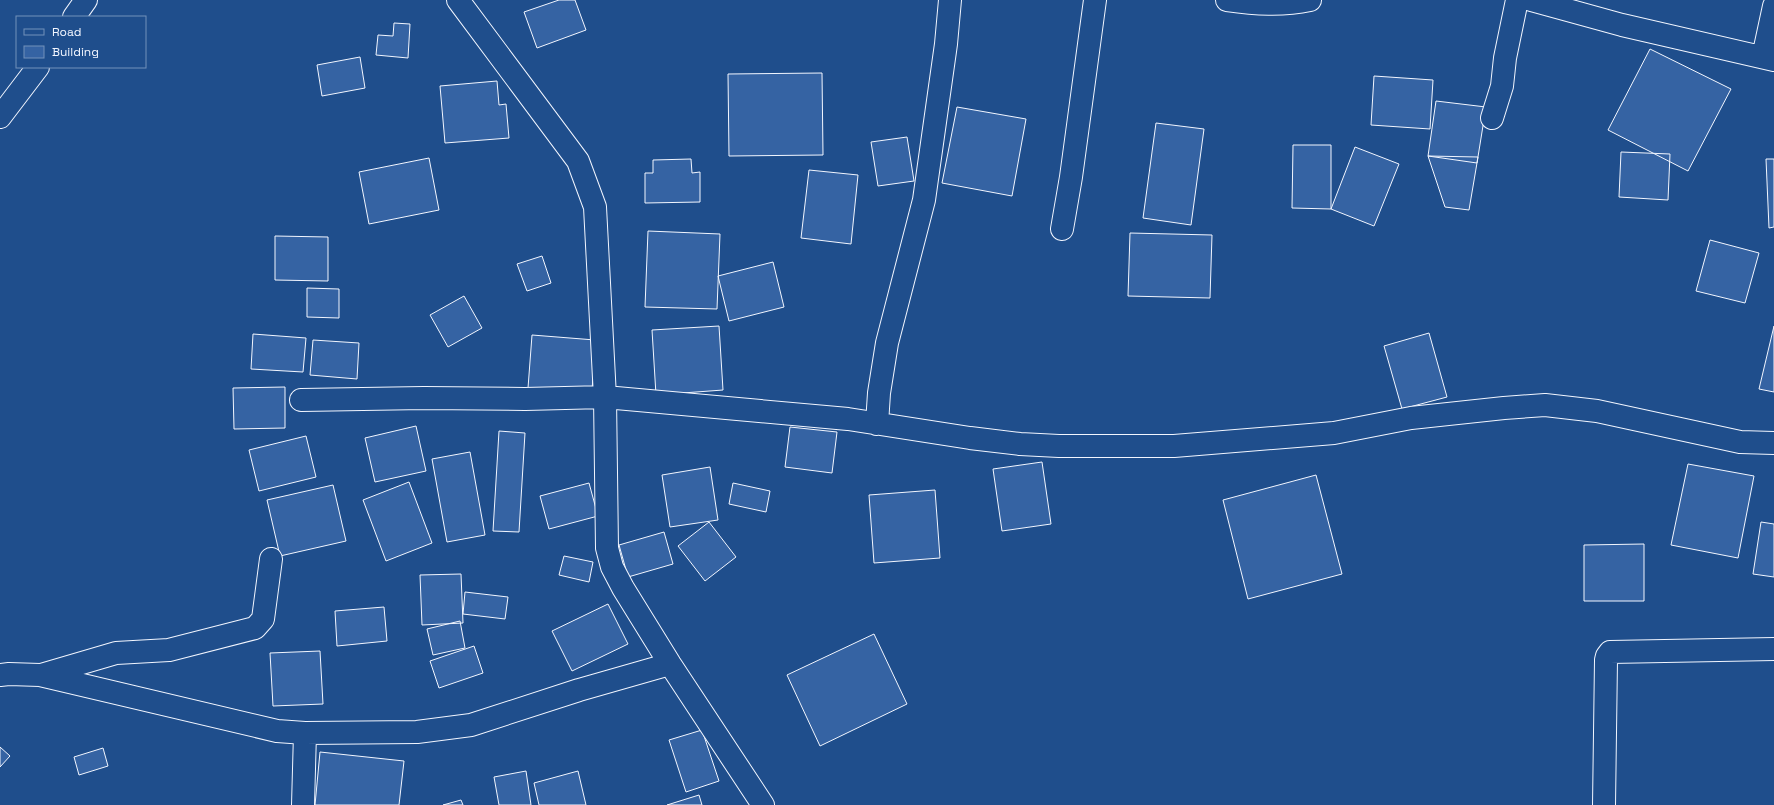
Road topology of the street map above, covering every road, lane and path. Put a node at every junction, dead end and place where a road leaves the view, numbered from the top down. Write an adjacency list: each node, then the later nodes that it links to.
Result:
1 (86, 0): 10 (street)
2 (458, 0): 16 (street)
3 (950, 0): 18 (street)
4 (1095, 0): 15 (street)
5 (1227, 0): 6 (street)
6 (1310, 0)
7 (1517, 0): 14 (street)
8 (1531, 0): 11 (street)
9 (1774, 6): 11 (street)
10 (75, 16)
11 (1769, 59)
12 (37, 68): 13 (street)
13 (0, 117)
14 (1492, 118)
15 (1062, 228)
16 (605, 397): 17 (street); 18 (street); 22 (street)
17 (301, 400)
18 (877, 424): 19 (street)
19 (1774, 443)
20 (271, 559): 24 (street)
21 (1774, 649): 28 (street)
22 (670, 664): 25 (street); 27 (street)
23 (0, 675): 24 (street)
24 (40, 675): 25 (street)
25 (305, 733): 26 (street)
26 (303, 805)
27 (764, 805)
28 (1604, 805)

